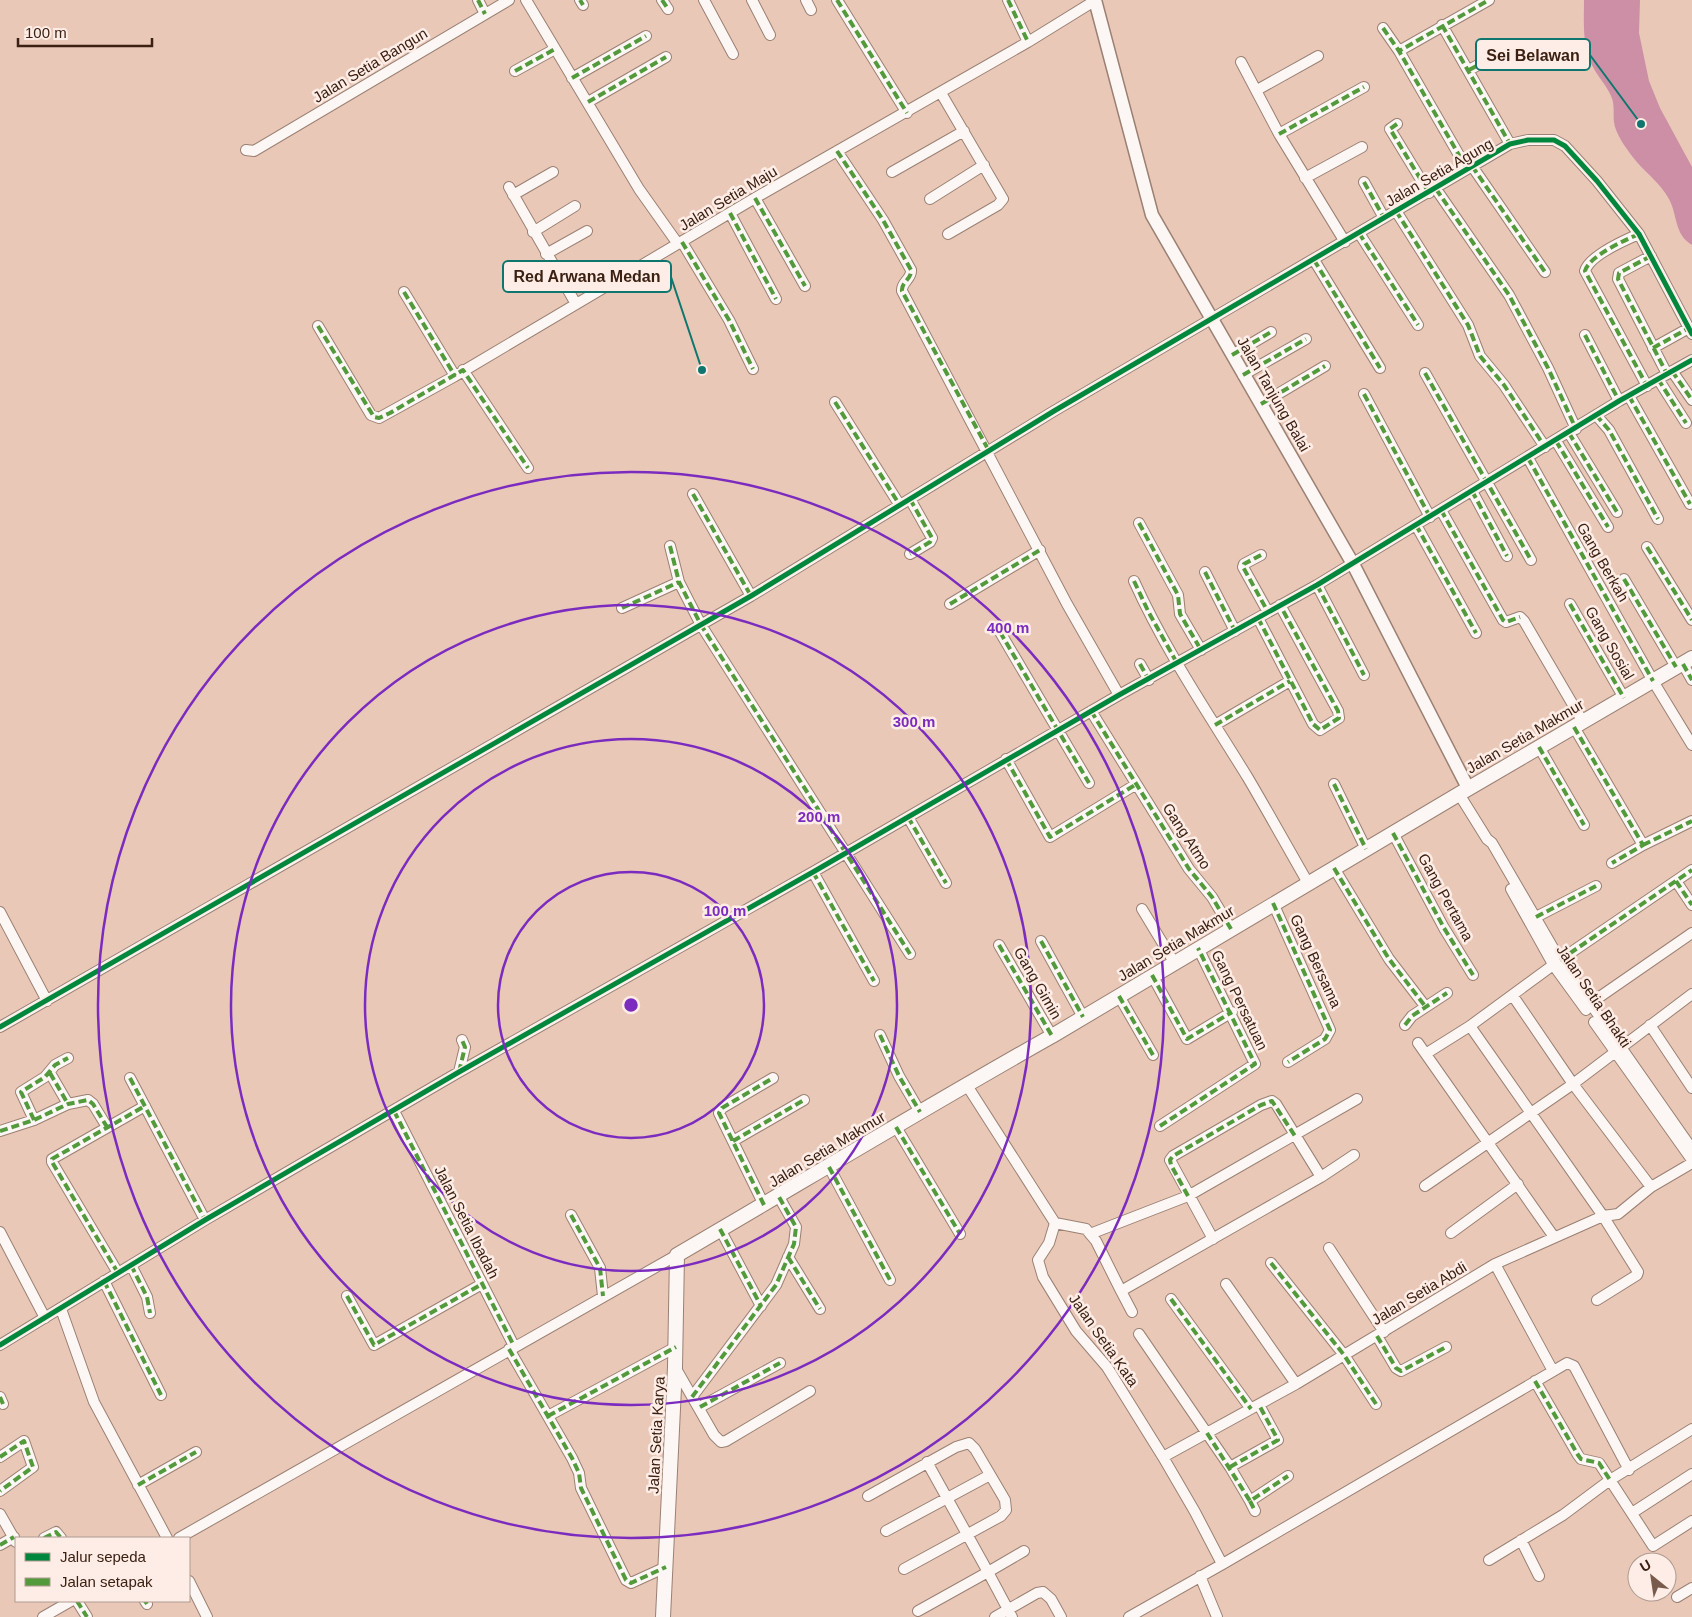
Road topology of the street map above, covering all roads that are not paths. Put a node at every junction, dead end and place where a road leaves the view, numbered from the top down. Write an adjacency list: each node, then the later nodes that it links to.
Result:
1 (478, 0): 12 (street)
2 (509, 0): 12 (street, Jalan Setia Bangun)
3 (526, 0): 18 (street)
4 (704, 0): 21 (street)
5 (752, 0): 15 (street)
6 (806, 0): 11 (street)
7 (837, 0): 32 (street)
8 (1008, 0): 17 (street)
9 (1096, 0): 17 (street, Jalan Setia Maju); 68 (street, Jalan Tanjung Balai)
10 (1489, 0): 13 (street)
11 (811, 10)
12 (485, 14): 38 (street, Jalan Setia Bangun)
13 (1442, 25): 19 (street); 25 (street)
14 (1384, 28): 19 (street)
15 (770, 35)
16 (646, 36): 27 (street)
17 (1028, 42): 30 (street, Jalan Setia Maju)
18 (555, 49): 26 (street); 27 (street)
19 (1399, 51): 41 (street)
20 (1500, 53): 25 (street)
21 (733, 54)
22 (1318, 56): 29 (street)
23 (666, 57): 31 (street)
24 (1241, 62): 29 (street)
25 (1469, 70): 36 (street)
26 (515, 71)
27 (572, 78): 31 (street)
28 (1364, 87): 35 (street)
29 (1257, 90): 35 (street)
30 (941, 93): 32 (street, Jalan Setia Maju); 34 (street)
31 (588, 102): 59 (street)
32 (907, 113): 39 (street, Jalan Setia Maju)
33 (1397, 124): 46 (street)
34 (964, 131): 40 (street); 43 (street)
35 (1279, 134): 44 (street)
36 (1510, 144): 41 (street, Jalan Setia Agung); 57 (street, Jalan Setia Agung)
37 (1362, 147): 44 (street)
38 (246, 150)
39 (837, 151): 47 (street, Jalan Setia Maju); 97 (street)
40 (984, 165): 48 (street); 56 (street)
41 (1469, 168): 46 (street, Jalan Setia Agung); 63 (street)
42 (554, 172): 54 (street)
43 (892, 172)
44 (1305, 178): 58 (street)
45 (1364, 182): 52 (street)
46 (1433, 191): 50 (street, Jalan Setia Agung); 94 (street)
47 (755, 198): 51 (street, Jalan Setia Maju); 64 (street)
48 (930, 199)
49 (575, 206): 54 (street)
50 (1396, 212): 52 (street, Jalan Setia Agung); 96 (street)
51 (730, 213): 59 (street, Jalan Setia Maju); 66 (street)
52 (1384, 218): 55 (street, Jalan Setia Agung)
53 (587, 231): 60 (street)
54 (534, 232): 60 (street)
55 (1359, 233): 58 (street, Jalan Setia Agung); 69 (street)
56 (948, 234)
57 (1639, 234): 61 (street, Jalan Setia Agung); 85 (street)
58 (1345, 242): 62 (street, Jalan Setia Agung)
59 (680, 243): 67 (street, Jalan Setia Maju); 80 (street)
60 (546, 254): 67 (street)
61 (1651, 256): 71 (street, Jalan Setia Agung); 75 (street)
62 (1314, 260): 68 (street, Jalan Setia Agung); 79 (street)
63 (1546, 272)
64 (805, 286)
65 (404, 292): 81 (street)
66 (776, 299)
67 (576, 304): 81 (street, Jalan Setia Maju)
68 (1212, 320): 76 (street, Jalan Tanjung Balai); 97 (street, Jalan Setia Agung)
69 (1418, 325)
70 (318, 326): 81 (street, Jalan Setia Maju)
71 (1691, 331): 75 (street)
72 (1271, 332): 76 (street)
73 (1585, 335): 89 (street)
74 (1306, 339): 84 (street)
75 (1653, 348): 83 (street)
76 (1232, 356): 84 (street, Jalan Tanjung Balai)
77 (1692, 360): 83 (street)
78 (1325, 366): 91 (street)
79 (1380, 368)
80 (753, 369)
81 (459, 373): 99 (street)
82 (1425, 373): 100 (street)
83 (1666, 374): 85 (street); 88 (street); 93 (street)
84 (1243, 375): 91 (street, Jalan Tanjung Balai)
85 (1646, 386): 87 (street)
86 (1364, 394): 108 (street)
87 (1630, 396): 89 (street); 105 (street)
88 (1692, 400)
89 (1619, 401): 92 (street)
90 (835, 402): 104 (street)
91 (1260, 404): 120 (street, Jalan Tanjung Balai)
92 (1596, 416): 94 (street); 109 (street)
93 (1686, 423)
94 (1572, 431): 95 (street); 107 (street)
95 (1556, 441): 96 (street); 112 (street)
96 (1545, 447): 98 (street)
97 (989, 452): 103 (street, Jalan Setia Agung); 115 (street)
98 (1528, 458): 100 (street); 146 (street, Gang Berkah)
99 (528, 468)
100 (1486, 483): 101 (street); 119 (street)
101 (1472, 491): 106 (street); 118 (street)
102 (692, 494): 126 (street)
103 (910, 499): 104 (street, Jalan Setia Agung); 116 (street)
104 (899, 504): 126 (street, Jalan Setia Agung)
105 (1690, 504)
106 (1441, 510): 108 (street); 150 (street)
107 (1617, 512)
108 (1430, 517): 111 (street)
109 (1658, 519)
110 (1139, 523): 138 (street)
111 (1416, 525): 120 (street); 137 (street)
112 (1608, 527)
113 (670, 546): 124 (street)
114 (1647, 547): 133 (street)
115 (1040, 550): 127 (street); 147 (street)
116 (910, 554)
117 (1261, 555): 131 (street)
118 (1507, 556)
119 (1531, 560)
120 (1353, 564): 125 (street); 159 (street, Jalan Tanjung Balai)
121 (1205, 572): 135 (street)
122 (1624, 579): 140 (street)
123 (1134, 581): 139 (street)
124 (679, 582): 130 (street); 134 (street)
125 (1317, 585): 129 (street); 142 (street)
126 (751, 596): 134 (street, Jalan Setia Agung)
127 (950, 604)
128 (1570, 604): 148 (street, Gang Sosial)
129 (1280, 605): 131 (street); 145 (street)
130 (622, 608)
131 (1268, 612): 132 (street)
132 (1258, 618): 135 (street); 145 (street)
133 (1692, 620)
134 (701, 625): 166 (street); 196 (street, Jalan Setia Agung)
135 (1235, 631): 138 (street)
136 (1000, 632): 152 (street)
137 (1476, 633)
138 (1201, 650): 139 (street)
139 (1177, 663): 143 (street); 151 (street)
140 (1684, 663): 144 (street); 146 (main road, Jalan Setia Makmur)
141 (1140, 664): 143 (street)
142 (1364, 675)
143 (1148, 680): 147 (street)
144 (1692, 680)
145 (1290, 681): 151 (street)
146 (1652, 681): 148 (main road, Jalan Setia Makmur); 153 (street, Gang Berkah)
147 (1119, 695): 149 (street)
148 (1624, 698): 150 (main road, Jalan Setia Makmur)
149 (1091, 711): 152 (street); 158 (street, Gang Atmo)
150 (1578, 724): 154 (main road, Jalan Setia Makmur); 164 (street)
151 (1215, 725): 173 (street)
152 (1058, 731): 155 (street); 156 (street)
153 (1692, 745)
154 (1539, 747): 159 (main road, Jalan Setia Makmur); 162 (street)
155 (1006, 759): 158 (street); 160 (street)
156 (1089, 784)
157 (1334, 784): 165 (street)
158 (1135, 785): 181 (street, Gang Atmo)
159 (1463, 791): 163 (main road, Jalan Setia Makmur); 175 (street, Jalan Setia Bhakti)
160 (908, 817): 166 (street); 172 (street)
161 (1692, 821): 164 (street)
162 (1584, 825)
163 (1393, 833): 165 (main road, Jalan Setia Makmur); 190 (street, Gang Pertama)
164 (1644, 845): 167 (street)
165 (1366, 849): 168 (main road, Jalan Setia Makmur)
166 (846, 852): 170 (street); 186 (street)
167 (1612, 863)
168 (1334, 868): 173 (main road, Jalan Setia Makmur); 197 (street)
169 (1692, 870): 171 (street)
170 (813, 872): 191 (street); 214 (street)
171 (1676, 881): 177 (street); 188 (street)
172 (946, 883)
173 (1308, 884): 176 (main road, Jalan Setia Makmur)
174 (1596, 886): 180 (street)
175 (1517, 893): 180 (street, Jalan Setia Bhakti); 188 (street, Jalan Setia Bhakti)
176 (1273, 904): 181 (main road, Jalan Setia Makmur); 213 (street, Gang Bersama)
177 (1692, 905)
178 (1142, 909): 187 (street)
179 (0, 912): 196 (street)
180 (1536, 918): 188 (street, Jalan Setia Bhakti)
181 (1231, 929): 185 (main road, Jalan Setia Makmur)
182 (1692, 933): 198 (street)
183 (1041, 941): 200 (street)
184 (999, 945): 206 (street, Gang Gimin)
185 (1198, 948): 187 (main road, Jalan Setia Makmur); 199 (street, Gang Persatuan)
186 (910, 954)
187 (1174, 962): 189 (main road, Jalan Setia Makmur)
188 (1557, 963): 195 (street); 198 (street, Jalan Setia Bhakti)
189 (1152, 975): 194 (main road, Jalan Setia Makmur); 199 (street)
190 (1473, 975)
191 (874, 981)
192 (1447, 992): 197 (street)
193 (1692, 994): 202 (street)
194 (1119, 996): 200 (main road, Jalan Setia Makmur); 211 (street)
195 (1513, 996): 203 (street); 219 (street)
196 (47, 1001): 204 (street, Jalan Setia Agung)
197 (1425, 1006): 201 (street)
198 (1587, 1006): 209 (street, Jalan Setia Bhakti)
199 (1232, 1012): 230 (street, Gang Persatuan)
200 (1084, 1017): 206 (main road, Jalan Setia Makmur)
201 (1405, 1024)
202 (1650, 1025): 209 (street); 220 (street)
203 (1470, 1026): 210 (street); 228 (street)
204 (0, 1027)
205 (880, 1035): 227 (street)
206 (1052, 1036): 218 (main road, Jalan Setia Makmur)
207 (462, 1040): 214 (street)
208 (1418, 1043): 210 (street)
209 (1617, 1050): 219 (street); 223 (street, Jalan Setia Bhakti)
210 (1427, 1053): 236 (street)
211 (1154, 1055)
212 (68, 1058): 215 (street)
213 (1288, 1062)
214 (459, 1072): 226 (street)
215 (50, 1073): 224 (street); 229 (street)
216 (130, 1078): 225 (street)
217 (773, 1078): 235 (street)
218 (966, 1084): 227 (main road, Jalan Setia Makmur); 251 (street)
219 (1573, 1084): 228 (street); 244 (street)
220 (1692, 1088)
221 (1357, 1099): 234 (street)
222 (804, 1100): 235 (street)
223 (1656, 1103): 237 (street, Jalan Setia Bhakti); 239 (street, Jalan Setia Bhakti)
224 (68, 1104): 229 (street); 232 (street)
225 (144, 1106): 232 (street); 250 (street)
226 (394, 1111): 250 (street); 268 (street, Jalan Setia Ibadah)
227 (920, 1112): 231 (main road, Jalan Setia Makmur)
228 (1533, 1113): 236 (street); 249 (street)
229 (34, 1120): 233 (street)
230 (1160, 1126)
231 (896, 1127): 240 (main road, Jalan Setia Makmur); 255 (street)
232 (107, 1128): 265 (street)
233 (0, 1131)
234 (1295, 1136): 241 (street); 246 (street); 246 (street)
235 (733, 1141): 247 (street)
236 (1488, 1142): 242 (street); 243 (street)
237 (1692, 1148)
238 (1354, 1155): 241 (street)
239 (1692, 1161): 244 (street, Jalan Setia Abdi)
240 (829, 1167): 245 (main road, Jalan Setia Makmur); 266 (street)
241 (1321, 1177): 258 (street)
242 (1518, 1184): 254 (street); 257 (street)
243 (1425, 1186)
244 (1651, 1187): 249 (street, Jalan Setia Abdi)
245 (779, 1196): 247 (main road, Jalan Setia Makmur); 261 (street)
246 (1188, 1196): 256 (street); 258 (street)
247 (764, 1205): 252 (main road, Jalan Setia Makmur)
248 (571, 1215): 272 (street)
249 (1603, 1216): 257 (street, Jalan Setia Abdi); 274 (street)
250 (205, 1220): 264 (street)
251 (1055, 1223): 256 (street); 304 (street, Jalan Setia Kata)
252 (720, 1229): 260 (main road, Jalan Setia Makmur); 275 (street)
253 (0, 1232): 280 (street)
254 (1451, 1232)
255 (960, 1234)
256 (1090, 1234): 270 (street)
257 (1554, 1237): 263 (street, Jalan Setia Abdi)
258 (1213, 1239): 270 (street)
259 (1329, 1248): 282 (street)
260 (676, 1255): 272 (street); 284 (main road, Jalan Setia Karya)
261 (788, 1258): 275 (street); 277 (street)
262 (1271, 1263): 287 (street)
263 (1495, 1264): 282 (street, Jalan Setia Abdi); 290 (street)
264 (131, 1265): 265 (street); 279 (street)
265 (118, 1273): 267 (street)
266 (890, 1280)
267 (104, 1281): 276 (street); 294 (street)
268 (482, 1284): 271 (street); 286 (street, Jalan Setia Ibadah)
269 (1226, 1284): 292 (street)
270 (1121, 1291): 278 (street)
271 (347, 1296)
272 (603, 1296): 286 (street)
273 (1171, 1299): 298 (street)
274 (1597, 1300)
275 (761, 1306): 295 (street)
276 (60, 1309): 280 (street); 312 (street)
277 (820, 1310)
278 (1132, 1312)
279 (150, 1313)
280 (45, 1318): 283 (street)
281 (1139, 1334): 301 (street)
282 (1380, 1334): 285 (street); 287 (street, Jalan Setia Abdi)
283 (0, 1345)
284 (676, 1347): 289 (main road, Jalan Setia Karya); 299 (street)
285 (1446, 1347)
286 (512, 1348): 299 (street, Jalan Setia Ibadah); 326 (street)
287 (1344, 1355): 292 (street, Jalan Setia Abdi); 296 (street)
288 (780, 1363): 297 (street)
289 (675, 1367): 295 (street); 333 (main road, Jalan Setia Karya)
290 (1553, 1371): 291 (street); 307 (street)
291 (1536, 1381): 311 (street); 332 (street)
292 (1296, 1384): 298 (street, Jalan Setia Abdi)
293 (810, 1392): 297 (street)
294 (161, 1395)
295 (692, 1397): 297 (street)
296 (1376, 1404)
297 (700, 1407)
298 (1255, 1407): 301 (street, Jalan Setia Abdi); 306 (street)
299 (548, 1416): 333 (street, Jalan Setia Ibadah)
300 (1692, 1429): 307 (street)
301 (1207, 1433): 304 (street, Jalan Setia Abdi); 306 (street)
302 (196, 1452): 312 (street)
303 (0, 1457): 313 (street)
304 (1164, 1457): 332 (street, Jalan Setia Kata)
305 (927, 1462): 309 (street); 314 (street); 315 (street)
306 (1230, 1467): 316 (street)
307 (1629, 1470): 311 (street)
308 (1692, 1474): 318 (street)
309 (990, 1475): 315 (street); 322 (street)
310 (1288, 1476): 316 (street)
311 (1610, 1480): 318 (street); 328 (street)
312 (138, 1485): 325 (street)
313 (0, 1492)
314 (868, 1496)
315 (947, 1499): 321 (street); 322 (street)
316 (1250, 1501): 317 (street)
317 (1255, 1512)
318 (1632, 1512): 320 (street)
319 (0, 1514): 327 (street)
320 (1692, 1520)
321 (886, 1531)
322 (967, 1534): 334 (street); 335 (street)
323 (46, 1537): 324 (street)
324 (59, 1537)
325 (166, 1537)
326 (181, 1537)
327 (15, 1540): 329 (street)
328 (1521, 1540): 331 (street); 337 (street)
329 (0, 1545)
330 (1024, 1551): 335 (street)
331 (1489, 1560)
332 (1221, 1564): 336 (street)
333 (666, 1567): 348 (main road, Jalan Setia Karya)
334 (904, 1568)
335 (988, 1572): 343 (street); 344 (street)
336 (1200, 1576): 351 (street); 352 (street)
337 (1540, 1576)
338 (190, 1582): 347 (street)
339 (1692, 1588): 340 (street)
340 (1677, 1597)
341 (69, 1602): 345 (street)
342 (78, 1602): 346 (street)
343 (918, 1611)
344 (1010, 1613): 349 (street); 350 (street)
345 (43, 1617)
346 (87, 1617)
347 (207, 1617)
348 (664, 1617)
349 (995, 1617)
350 (1061, 1617)
351 (1129, 1617)
352 (1217, 1617)

